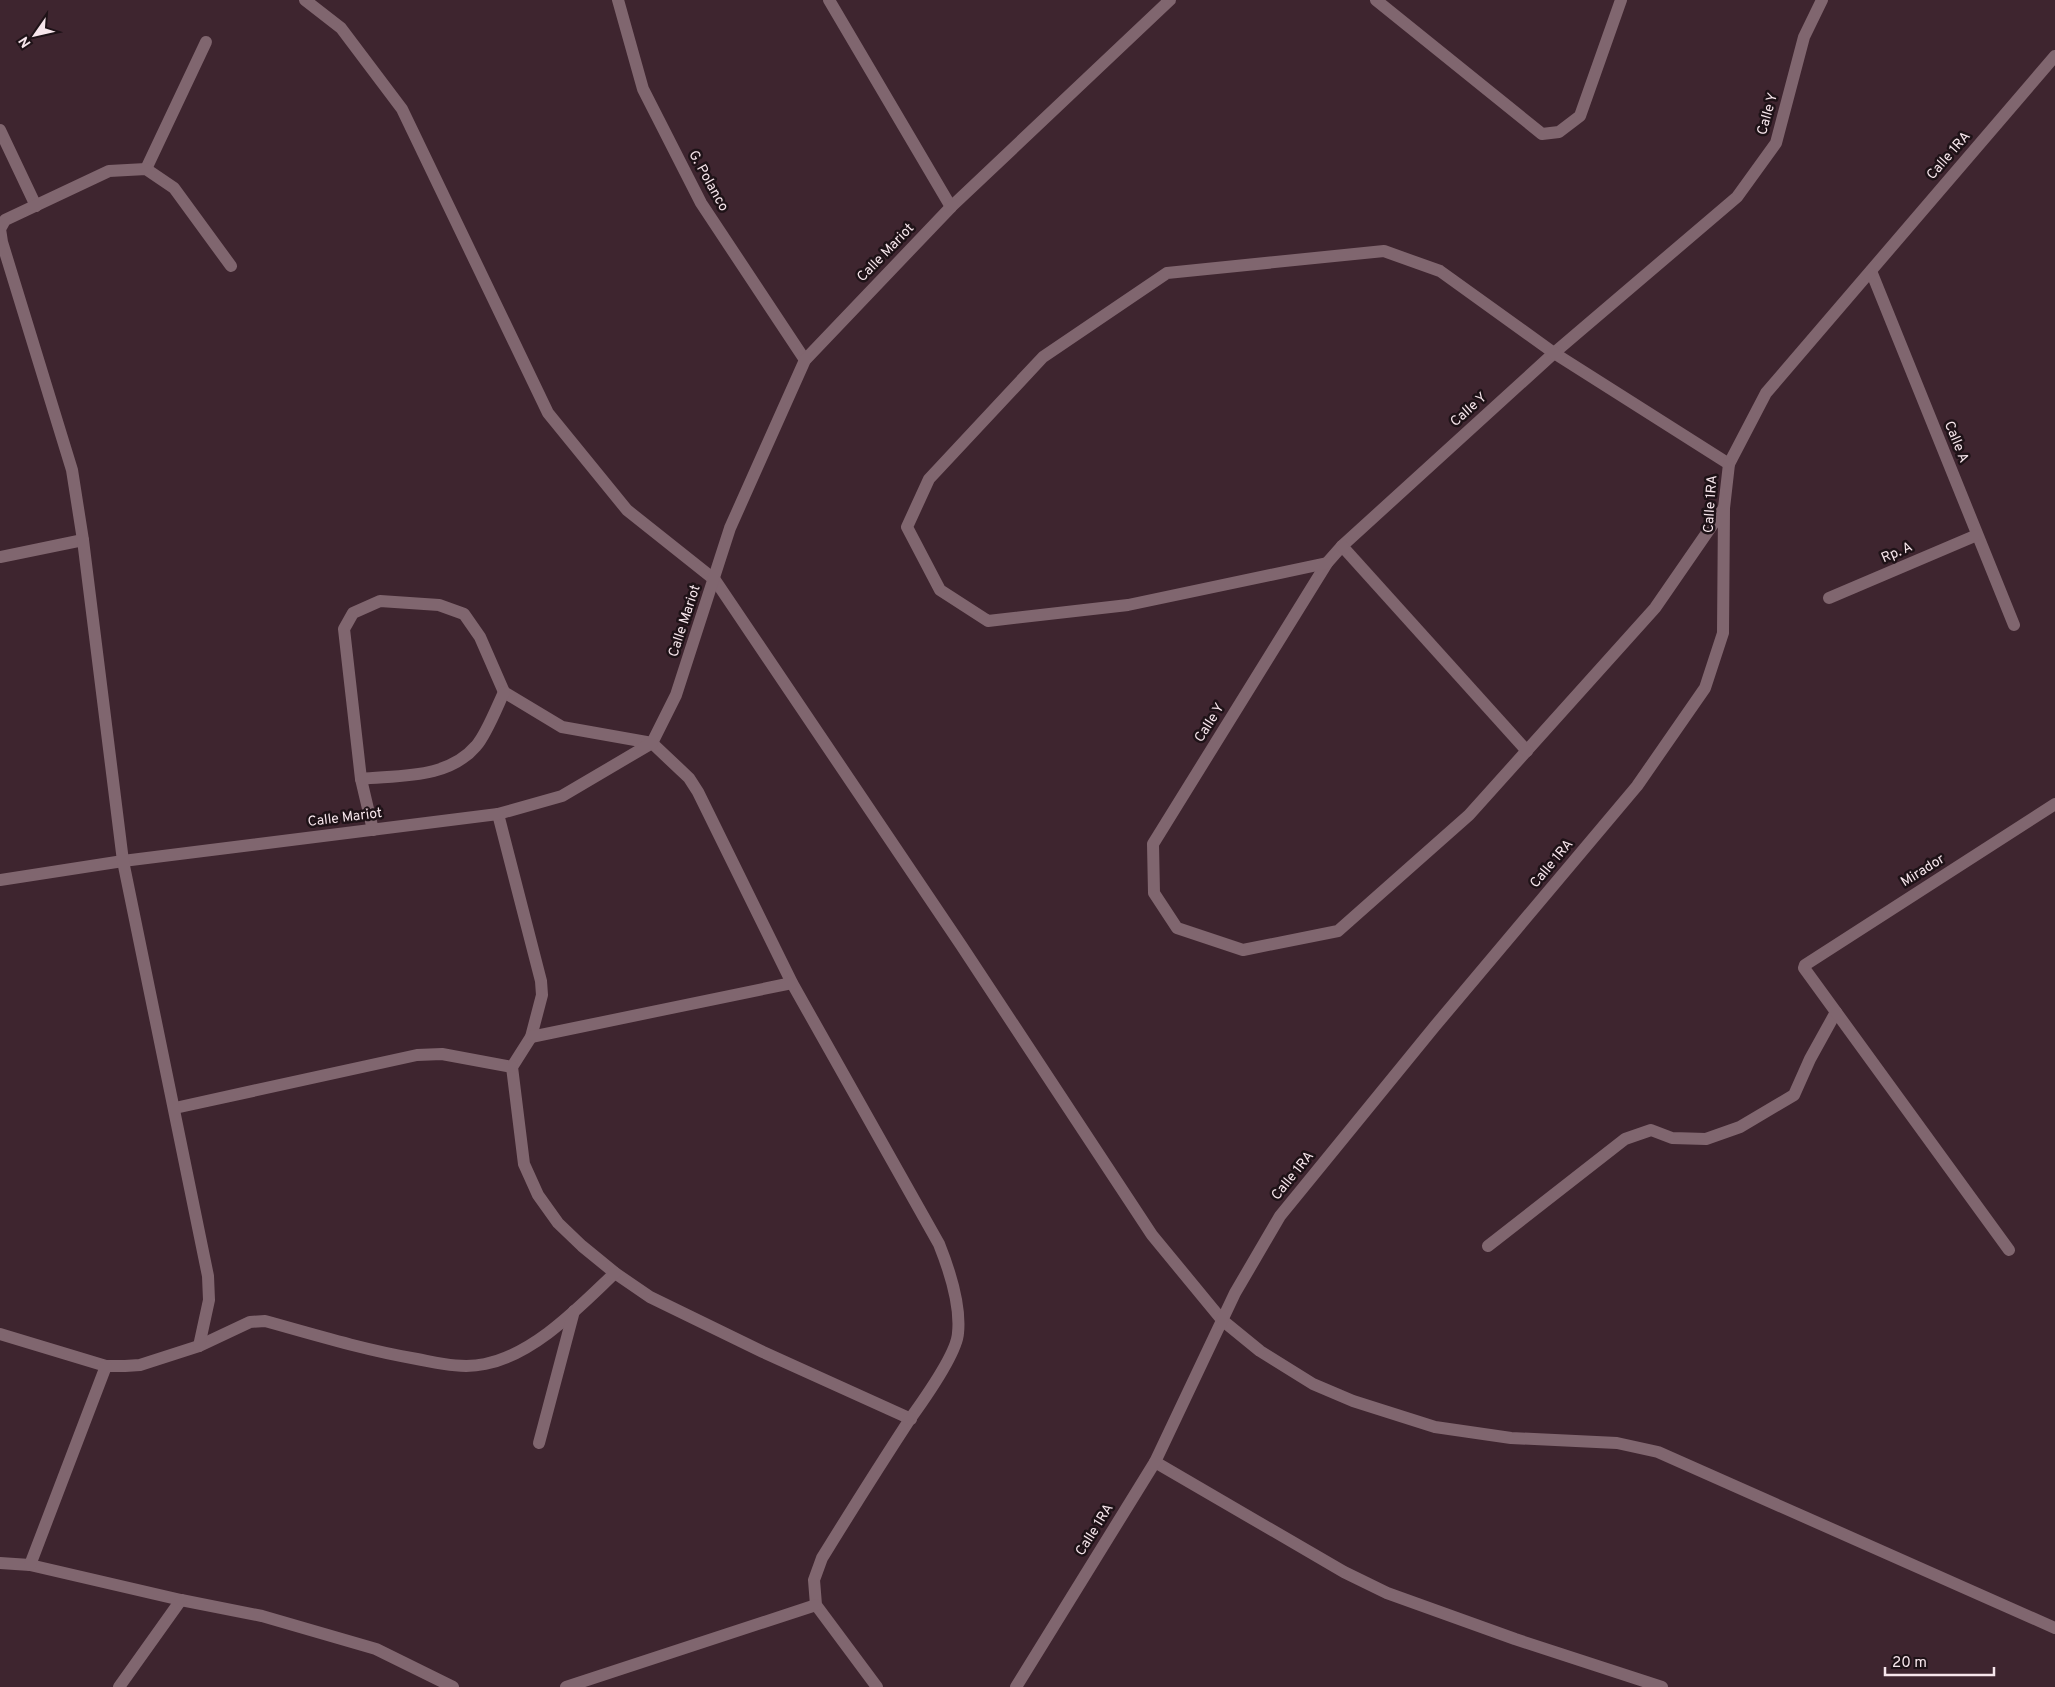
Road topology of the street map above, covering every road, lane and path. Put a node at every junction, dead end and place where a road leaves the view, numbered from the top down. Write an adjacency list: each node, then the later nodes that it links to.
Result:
1 (304, 0): 26 (street)
2 (618, 0): 18 (street, G. Polanco)
3 (828, 0): 13 (street)
4 (1170, 0): 13 (street, Calle Mariot)
5 (1376, 0): 6 (street)
6 (1621, 0)
7 (1822, 0): 17 (street, Calle Y)
8 (206, 42): 11 (street)
9 (2055, 56): 16 (street, Calle 1RA)
10 (0, 130): 12 (street)
11 (146, 169): 12 (street); 15 (street)
12 (36, 206): 14 (street)
13 (951, 206): 18 (street, Calle Mariot)
14 (0, 230): 22 (street)
15 (231, 266)
16 (1871, 271): 19 (street, Calle 1RA); 21 (street, Calle A)
17 (1554, 353): 19 (street); 23 (street, Calle Y); 25 (street)
18 (805, 360): 26 (street, Calle Mariot)
19 (1729, 464): 20 (street, Calle 1RA)
20 (1724, 508): 31 (street, Calle Y); 47 (street, Calle 1RA)
21 (1977, 535): 27 (street, Rp. A); 28 (street, Calle A)
22 (83, 540): 24 (street); 36 (street)
23 (1342, 546): 25 (street, Calle Y); 31 (street)
24 (0, 557)
25 (1327, 564): 31 (street, Calle Y)
26 (715, 580): 30 (street, Calle Mariot); 47 (street)
27 (1829, 598)
28 (2014, 625)
29 (504, 692): 30 (street); 32 (street); 32 (street)
30 (652, 743): 34 (street, Calle Mariot); 38 (street)
31 (1527, 751)
32 (361, 779): 35 (street)
33 (2055, 804): 39 (street, Mirador)
34 (498, 814): 35 (street, Calle Mariot); 40 (street)
35 (373, 830): 36 (street, Calle Mariot)
36 (123, 861): 37 (street, Calle Mariot); 42 (street)
37 (0, 880)
38 (792, 983): 40 (street); 51 (street)
39 (1836, 1012): 43 (street); 44 (street)
40 (531, 1038): 41 (street)
41 (512, 1068): 42 (street); 45 (street)
42 (175, 1108): 49 (street)
43 (1488, 1246)
44 (2009, 1250)
45 (614, 1273): 46 (street); 51 (street)
46 (574, 1312): 49 (street); 52 (street)
47 (1222, 1320): 53 (street, Calle 1RA); 58 (street)
48 (0, 1334): 50 (street)
49 (199, 1346): 50 (street)
50 (106, 1366): 55 (street)
51 (911, 1419): 57 (street)
52 (539, 1443)
53 (1155, 1462): 63 (street, Calle 1RA); 64 (street)
54 (0, 1563): 55 (street)
55 (30, 1565): 56 (street)
56 (181, 1600): 59 (street); 60 (street)
57 (816, 1605): 61 (street); 62 (street)
58 (2055, 1628)
59 (120, 1687)
60 (453, 1687)
61 (566, 1687)
62 (877, 1687)
63 (1016, 1687)
64 (1662, 1687)

